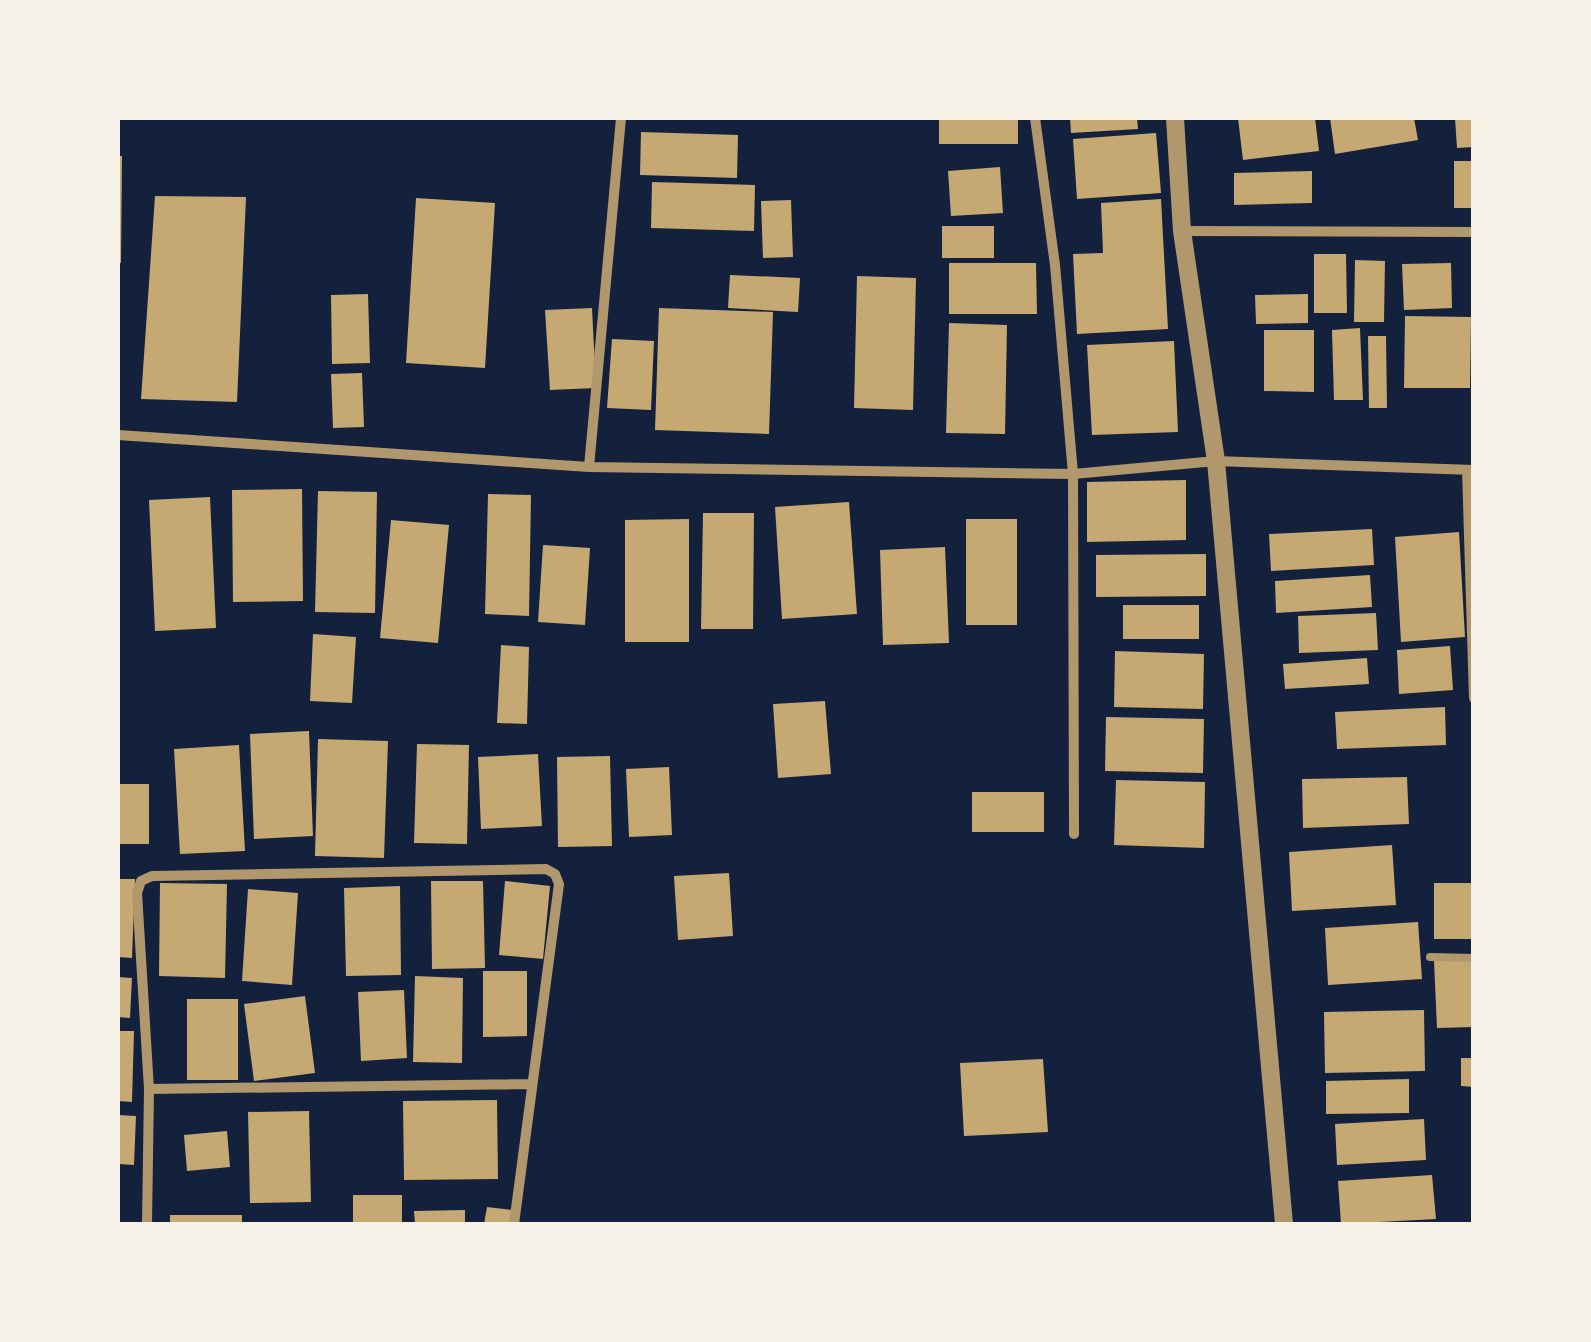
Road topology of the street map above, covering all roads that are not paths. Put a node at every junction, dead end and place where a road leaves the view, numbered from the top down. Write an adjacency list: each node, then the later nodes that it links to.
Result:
1 (621, 118): 8 (street)
2 (1035, 118): 10 (street)
3 (1175, 118): 4 (street)
4 (1182, 230): 5 (street); 7 (street)
5 (1474, 232)
6 (118, 434): 8 (street)
7 (1216, 461): 9 (street); 10 (street); 19 (street)
8 (588, 467): 10 (street)
9 (1470, 470): 11 (street)
10 (1073, 474): 12 (street)
11 (1474, 698)
12 (1074, 834)
13 (1430, 957): 14 (lane)
14 (1474, 958)
15 (532, 1084): 16 (street); 16 (street); 18 (street)
16 (149, 1089): 17 (street)
17 (147, 1224)
18 (514, 1224)
19 (1284, 1224)

